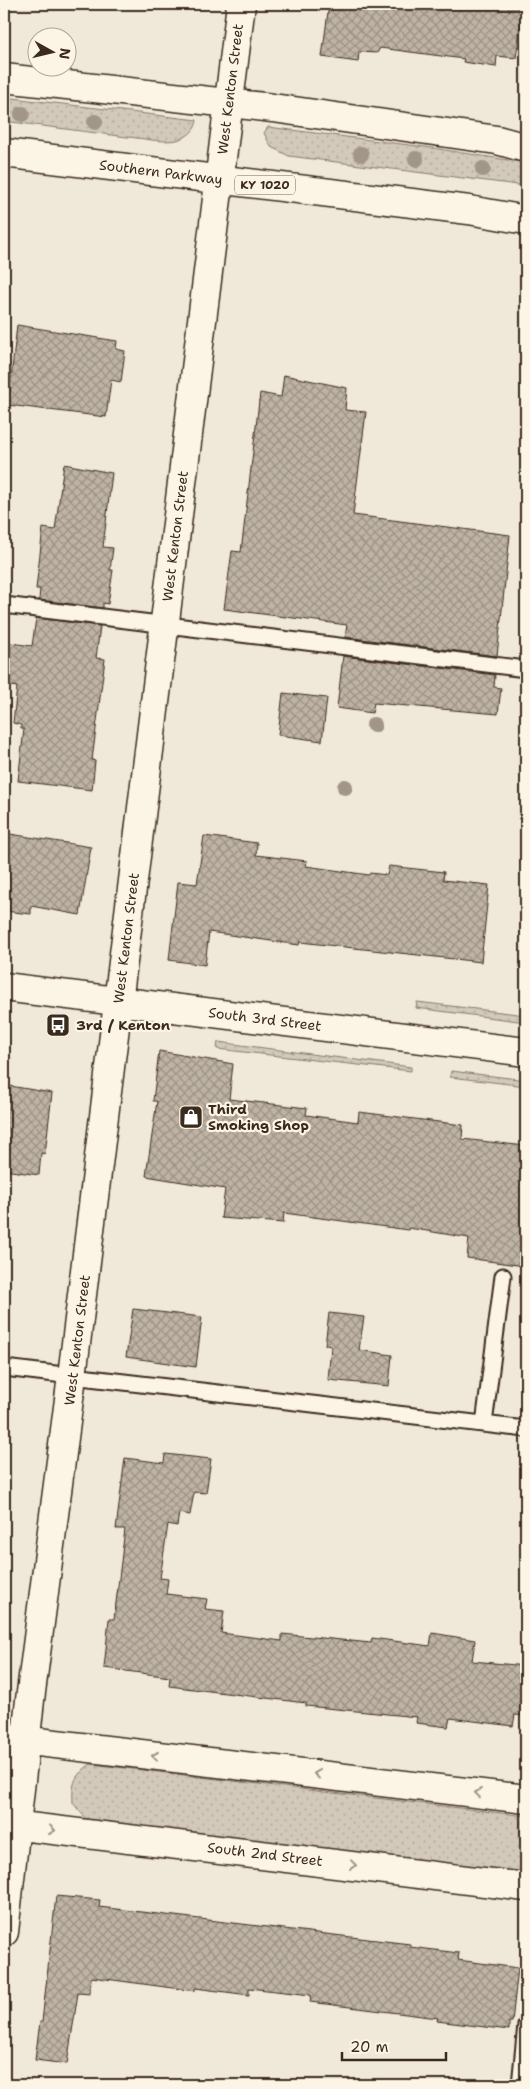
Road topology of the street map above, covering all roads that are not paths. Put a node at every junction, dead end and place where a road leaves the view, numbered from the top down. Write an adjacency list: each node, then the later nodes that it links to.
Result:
1 (240, 4): 3 (street, West Kenton Street)
2 (4, 78): 3 (street)
3 (228, 103): 4 (street); 6 (street, West Kenton Street)
4 (526, 148)
5 (4, 153): 6 (street, Southern Parkway / KY 1020)
6 (220, 180): 7 (street, Southern Parkway / KY 1020); 9 (street, West Kenton Street)
7 (526, 220)
8 (4, 605): 9 (lane)
9 (164, 624): 10 (lane); 12 (street, West Kenton Street)
10 (526, 669)
11 (4, 987): 12 (street, South 3rd Street)
12 (118, 1001): 13 (street, South 3rd Street); 16 (street, West Kenton Street)
13 (526, 1052)
14 (503, 1276): 17 (lane)
15 (4, 1368): 16 (lane)
16 (72, 1376): 17 (lane); 19 (street, West Kenton Street)
17 (484, 1424): 18 (lane)
18 (526, 1429)
19 (15, 1740): 20 (street, one-way to 19); 21 (street, West Kenton Street)
20 (526, 1799)
21 (10, 1825): 22 (street, South 2nd Street, one-way to 22); 23 (street, West Kenton Street)
22 (526, 1887)
23 (4, 1932)
24 (526, 2025): 25 (lane)
25 (520, 2085)

